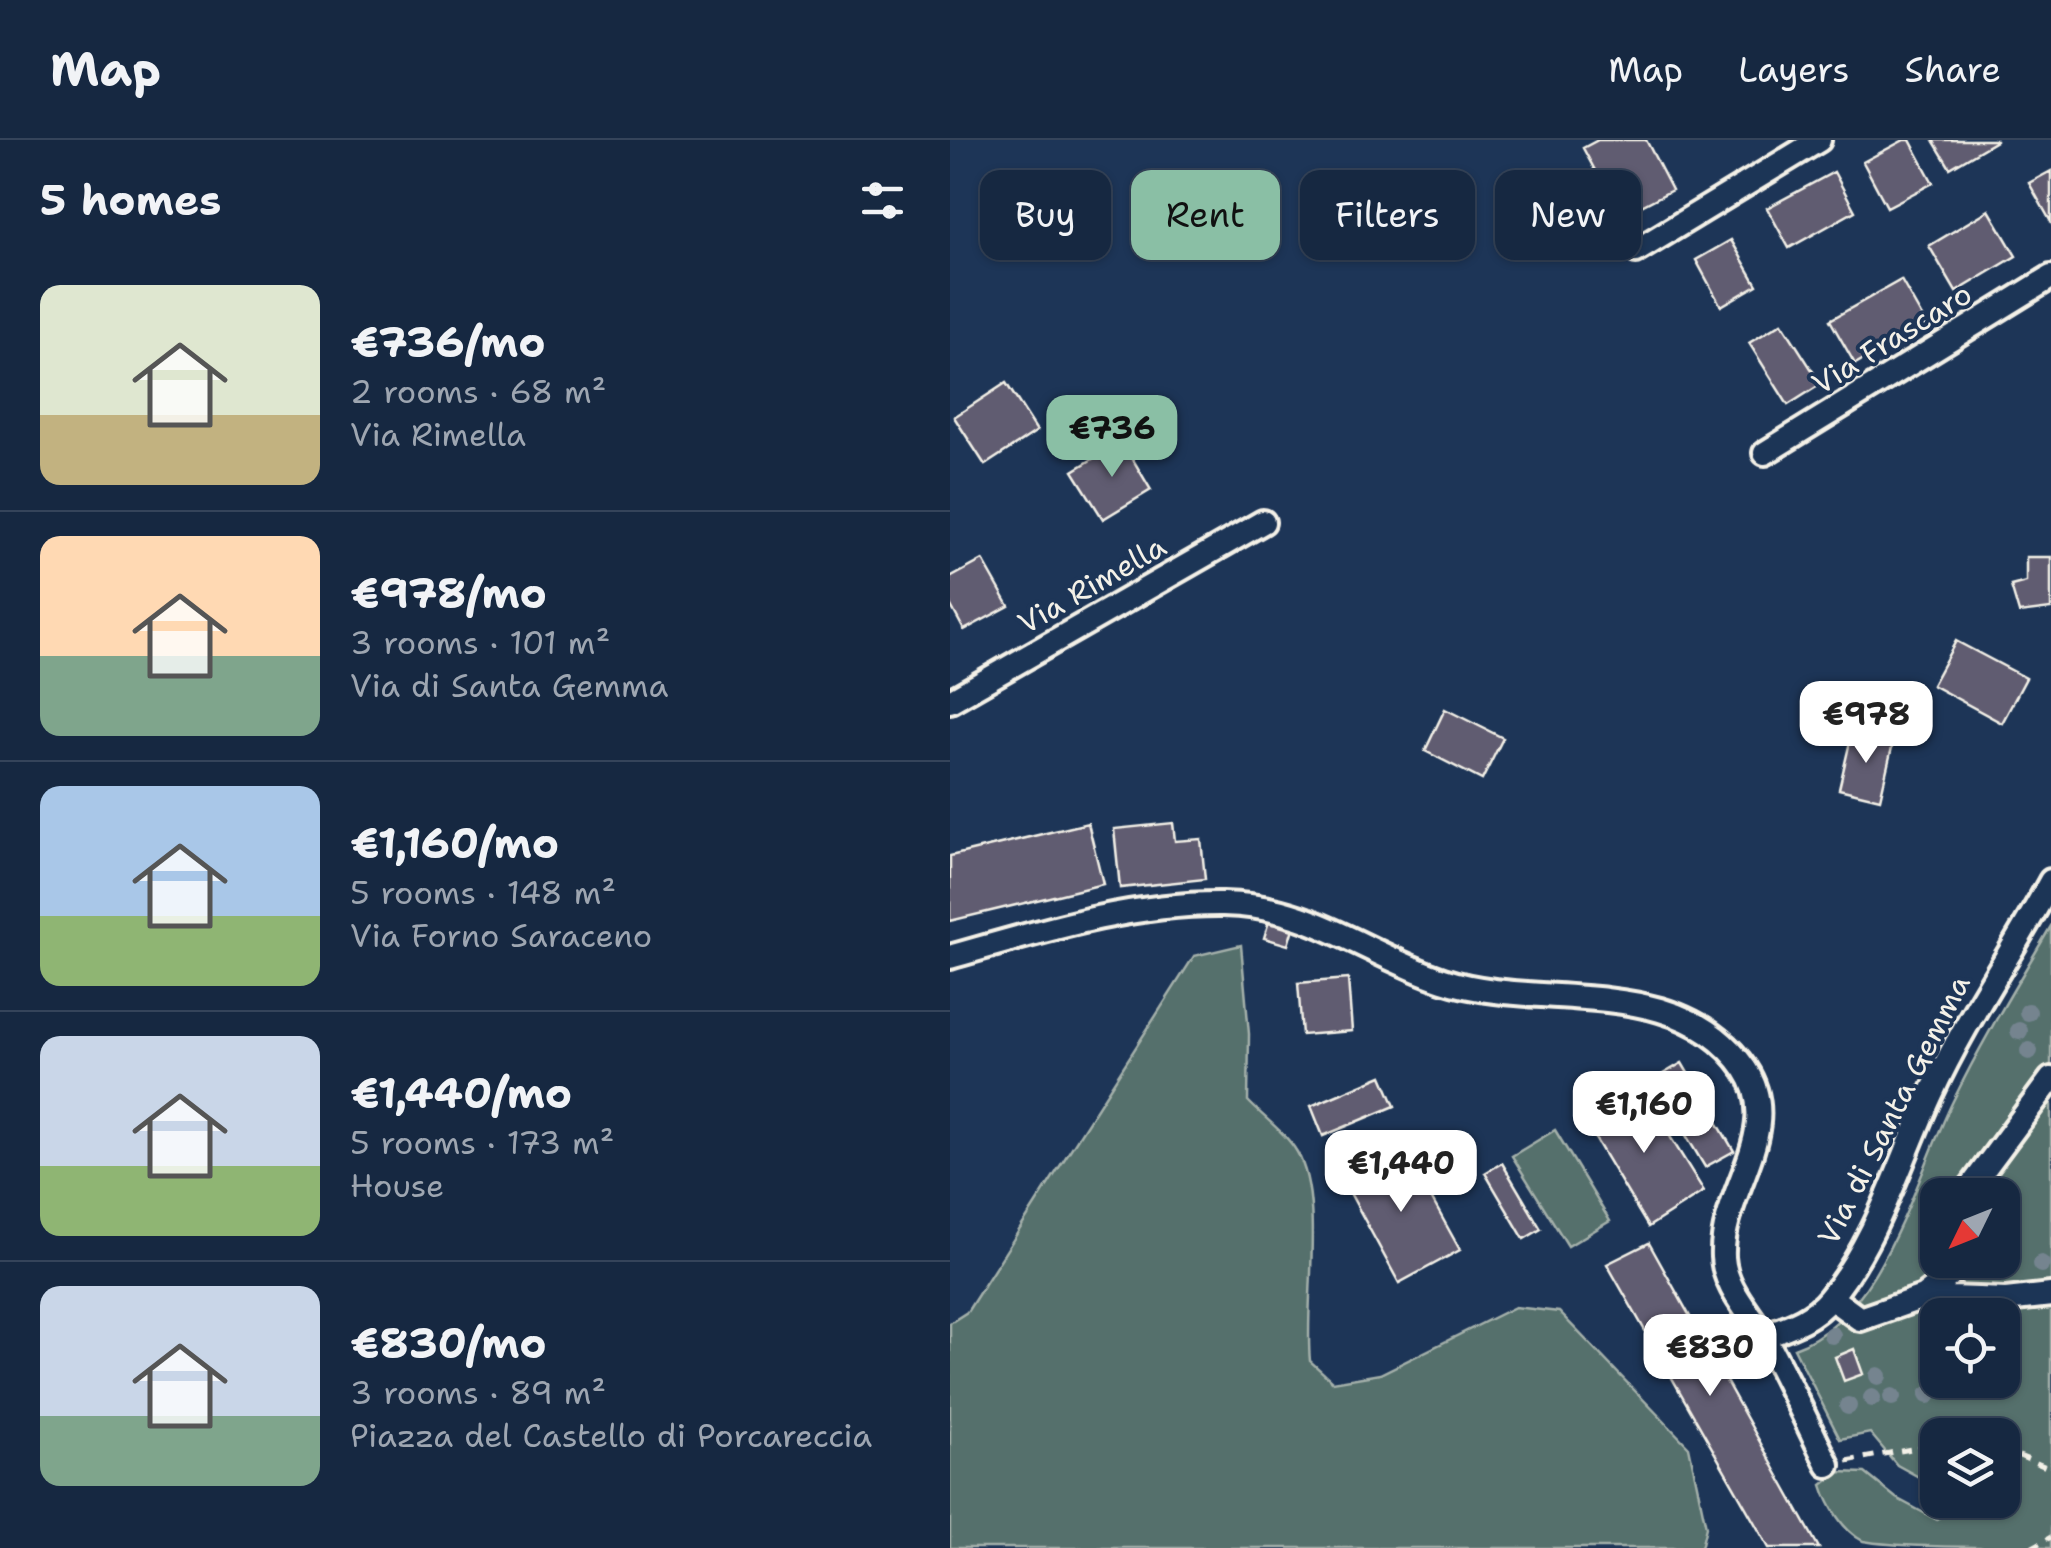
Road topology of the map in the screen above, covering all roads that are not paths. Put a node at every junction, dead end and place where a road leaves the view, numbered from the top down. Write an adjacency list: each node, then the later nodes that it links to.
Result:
1 (1819, 140): 2 (street)
2 (1641, 248)
3 (2051, 277): 4 (street, Via Frascaro)
4 (1765, 453)
5 (1263, 522): 6 (street, Via Rimella)
6 (950, 701)
7 (2051, 881): 14 (street, Via di Santa Gemma)
8 (950, 958): 15 (street)
9 (2051, 1079): 10 (street)
10 (1978, 1178)
11 (1948, 1278): 13 (street)
12 (2051, 1295): 13 (street)
13 (1923, 1297): 14 (street)
14 (1830, 1298): 15 (street, Via di Santa Gemma)
15 (1763, 1336): 16 (street)
16 (1828, 1465)

